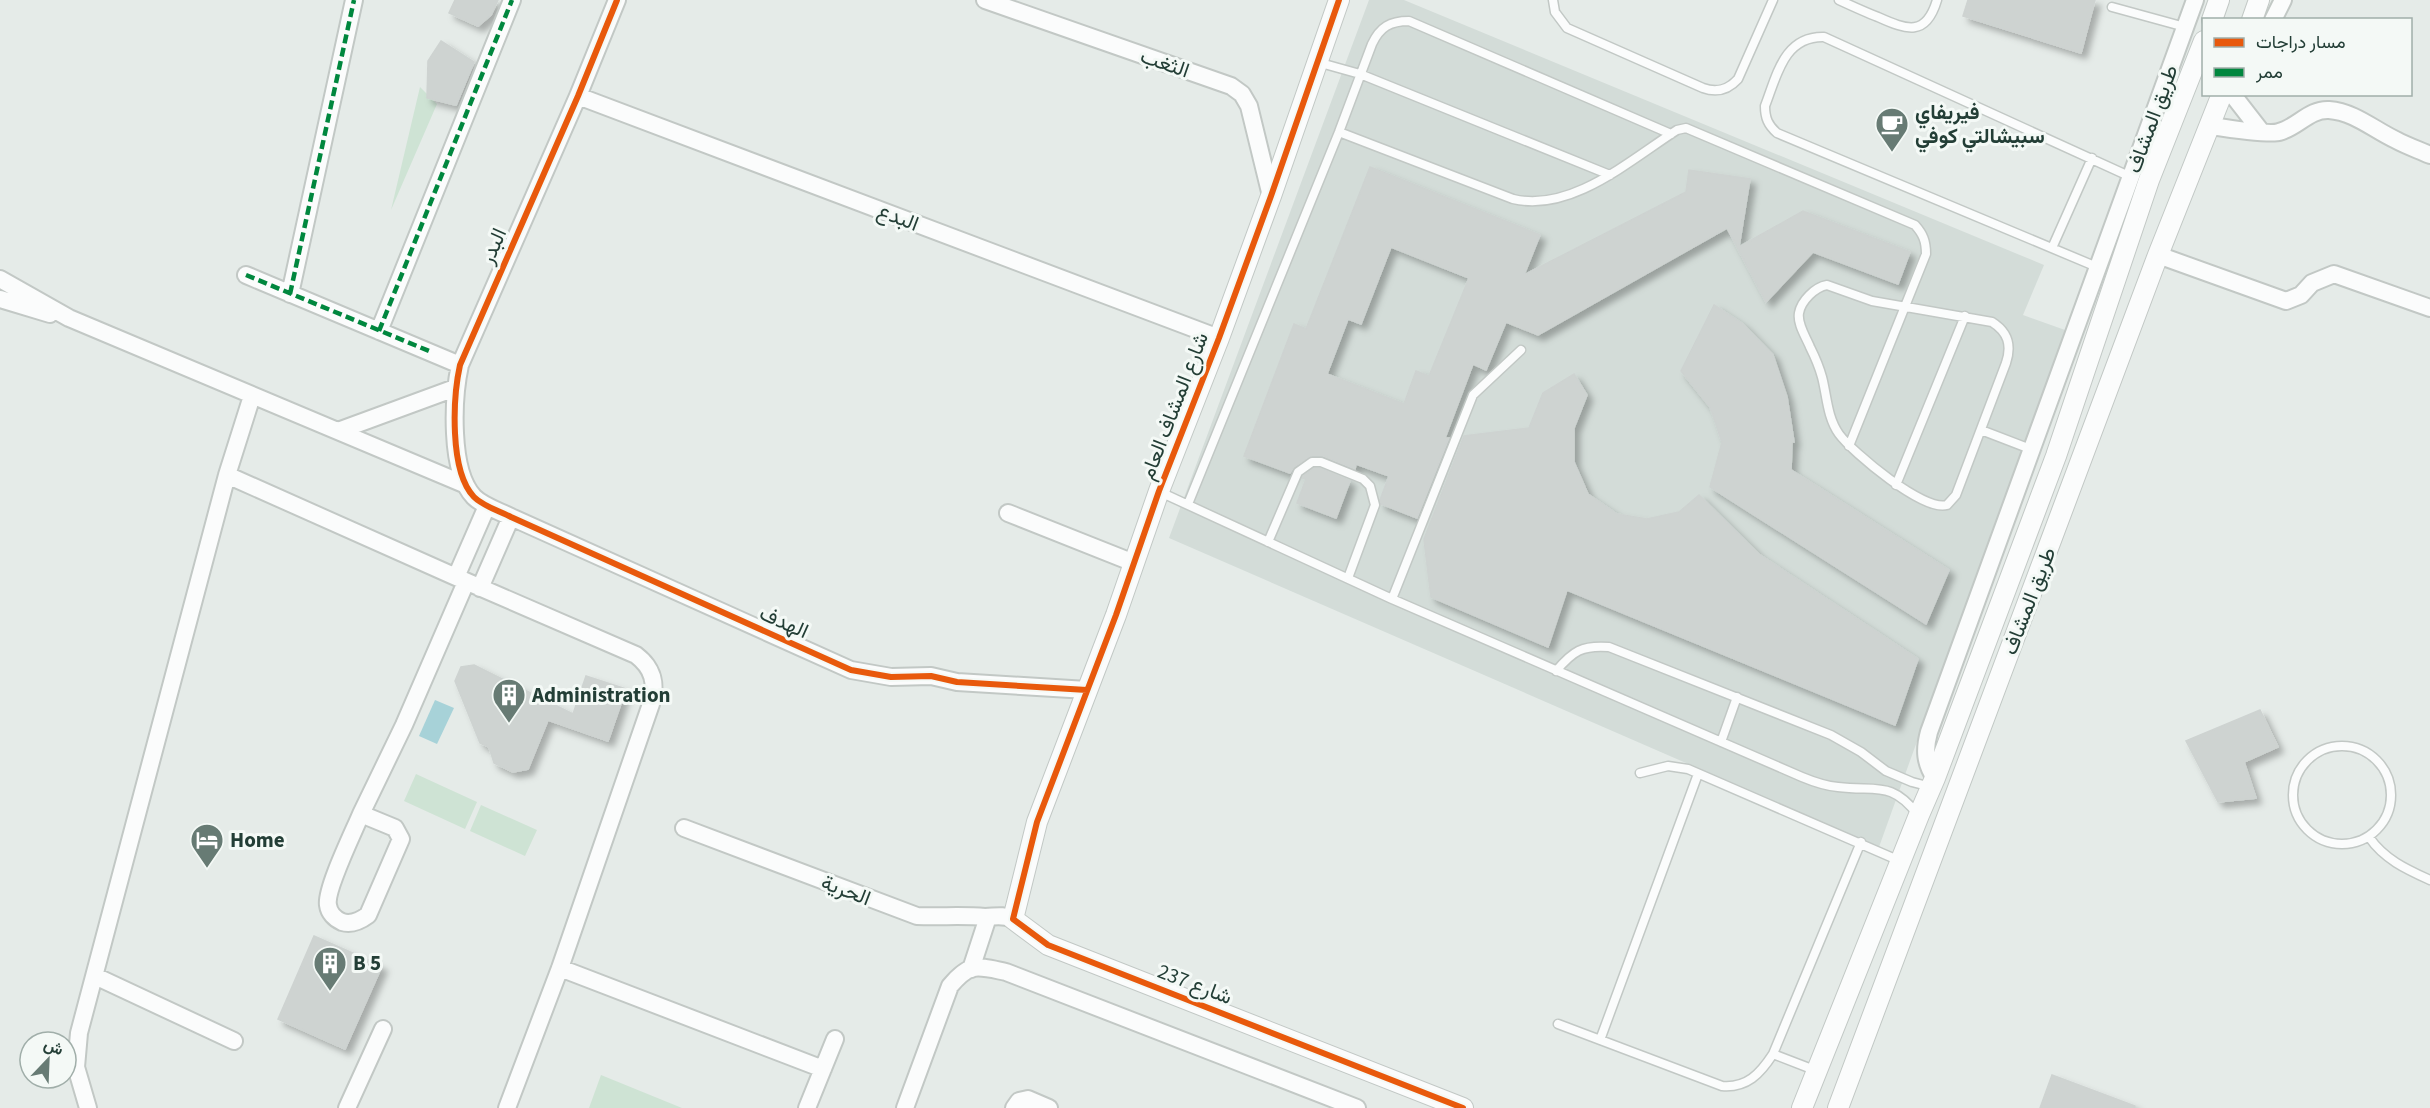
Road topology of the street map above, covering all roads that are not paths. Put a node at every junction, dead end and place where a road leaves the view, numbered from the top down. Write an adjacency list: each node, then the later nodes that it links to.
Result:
1 (354, 0): 39 (street)
2 (512, 0): 45 (street)
3 (616, 0): 22 (street, البدر)
4 (985, 0): 33 (street, الثغب)
5 (1339, 0): 20 (street, شارع المشاف العام)
6 (1553, 0): 7 (lane)
7 (1773, 0)
8 (1839, 0): 9 (lane)
9 (1937, 0)
10 (2195, 0): 18 (street, طريق المشاف)
11 (2219, 0): 15 (street)
12 (2259, 0): 16 (street)
13 (2283, 0): 17 (street)
14 (2112, 7): 18 (lane)
15 (2212, 18)
16 (2253, 18)
17 (2274, 18)
18 (2185, 27): 32 (street, طريق المشاف)
19 (2202, 46): 74 (street, طريق المشاف)
20 (1317, 62): 21 (lane); 33 (street, شارع المشاف العام)
21 (1360, 74): 27 (lane); 28 (lane); 31 (lane)
22 (578, 96): 46 (street, البدع); 48 (street, البدر)
23 (2221, 96): 25 (street, طريق المشاف)
24 (2234, 96): 26 (street)
25 (2211, 126): 26 (street); 35 (street, طريق المشاف)
26 (2260, 130): 29 (street)
27 (1339, 132): 31 (lane); 59 (lane)
28 (1671, 134): 31 (lane); 41 (lane)
29 (2430, 155)
30 (2092, 158): 32 (lane); 34 (lane); 34 (lane)
31 (1610, 175)
32 (2131, 177): 36 (street, طريق المشاف)
33 (1271, 196): 46 (street, شارع المشاف العام)
34 (2052, 248): 36 (lane)
35 (2158, 255): 42 (street); 105 (street, طريق المشاف)
36 (2097, 267): 54 (street, طريق المشاف)
37 (246, 275): 39 (street)
38 (0, 279): 44 (street)
39 (291, 294): 45 (street)
40 (0, 298): 44 (street)
41 (1904, 307): 43 (lane); 53 (lane); 53 (lane)
42 (2430, 308)
43 (1965, 316): 51 (lane); 57 (lane)
44 (69, 318): 50 (street)
45 (379, 331): 48 (street)
46 (1219, 338): 58 (street, شارع المشاف العام)
47 (1521, 350): 67 (lane)
48 (460, 365): 49 (street, البدر)
49 (455, 388): 52 (street); 56 (street, البدر)
50 (252, 396): 52 (street); 55 (street)
51 (1981, 430): 54 (lane); 57 (lane)
52 (338, 431): 56 (street)
53 (1850, 446): 57 (lane)
54 (2033, 450): 74 (street, طريق المشاف)
55 (227, 475): 66 (street); 86 (street)
56 (466, 485): 60 (street, البدر)
57 (1896, 485)
58 (1158, 491): 59 (lane); 64 (street, شارع المشاف العام)
59 (1188, 504): 63 (lane)
60 (487, 506): 62 (street, الهدف); 66 (street)
61 (1008, 513): 64 (street)
62 (511, 517): 66 (street); 69 (street, الهدف)
63 (1268, 542): 65 (lane); 65 (lane)
64 (1134, 563): 69 (street, شارع المشاف العام)
65 (1348, 578): 67 (lane)
66 (467, 582): 75 (street); 84 (street)
67 (1392, 598): 68 (lane)
68 (1556, 671): 70 (lane); 71 (lane)
69 (1087, 690): 83 (street, شارع المشاف العام)
70 (1737, 697): 71 (lane); 74 (lane)
71 (1720, 742): 76 (lane)
72 (1640, 773): 73 (lane)
73 (1698, 774): 79 (lane); 90 (lane)
74 (1933, 783): 76 (street, طريق المشاف)
75 (361, 814): 75 (street)
76 (1918, 815): 80 (street, طريق المشاف)
77 (684, 828): 82 (street, الحرية)
78 (2369, 837): 78 (lane); 81 (lane)
79 (1861, 842): 80 (lane); 92 (lane)
80 (1900, 861): 94 (street, طريق المشاف)
81 (2430, 880)
82 (988, 917): 83 (street, الحرية); 85 (street)
83 (1012, 919): 103 (street, شارع 237)
84 (560, 968): 93 (street); 97 (street)
85 (971, 969): 99 (street); 102 (street)
86 (95, 976): 91 (street); 95 (street)
87 (1558, 1024): 90 (lane)
88 (383, 1029): 96 (street)
89 (835, 1038): 93 (street)
90 (1600, 1040): 92 (lane)
91 (234, 1041)
92 (1773, 1054): 94 (lane)
93 (823, 1069): 98 (street)
94 (1818, 1071): 104 (street, طريق المشاف)
95 (88, 1108)
96 (347, 1108)
97 (507, 1108)
98 (807, 1108)
99 (906, 1108)
100 (1014, 1108): 101 (street)
101 (1049, 1108)
102 (1357, 1108)
103 (1463, 1108)
104 (1802, 1108)
105 (1838, 1108)

